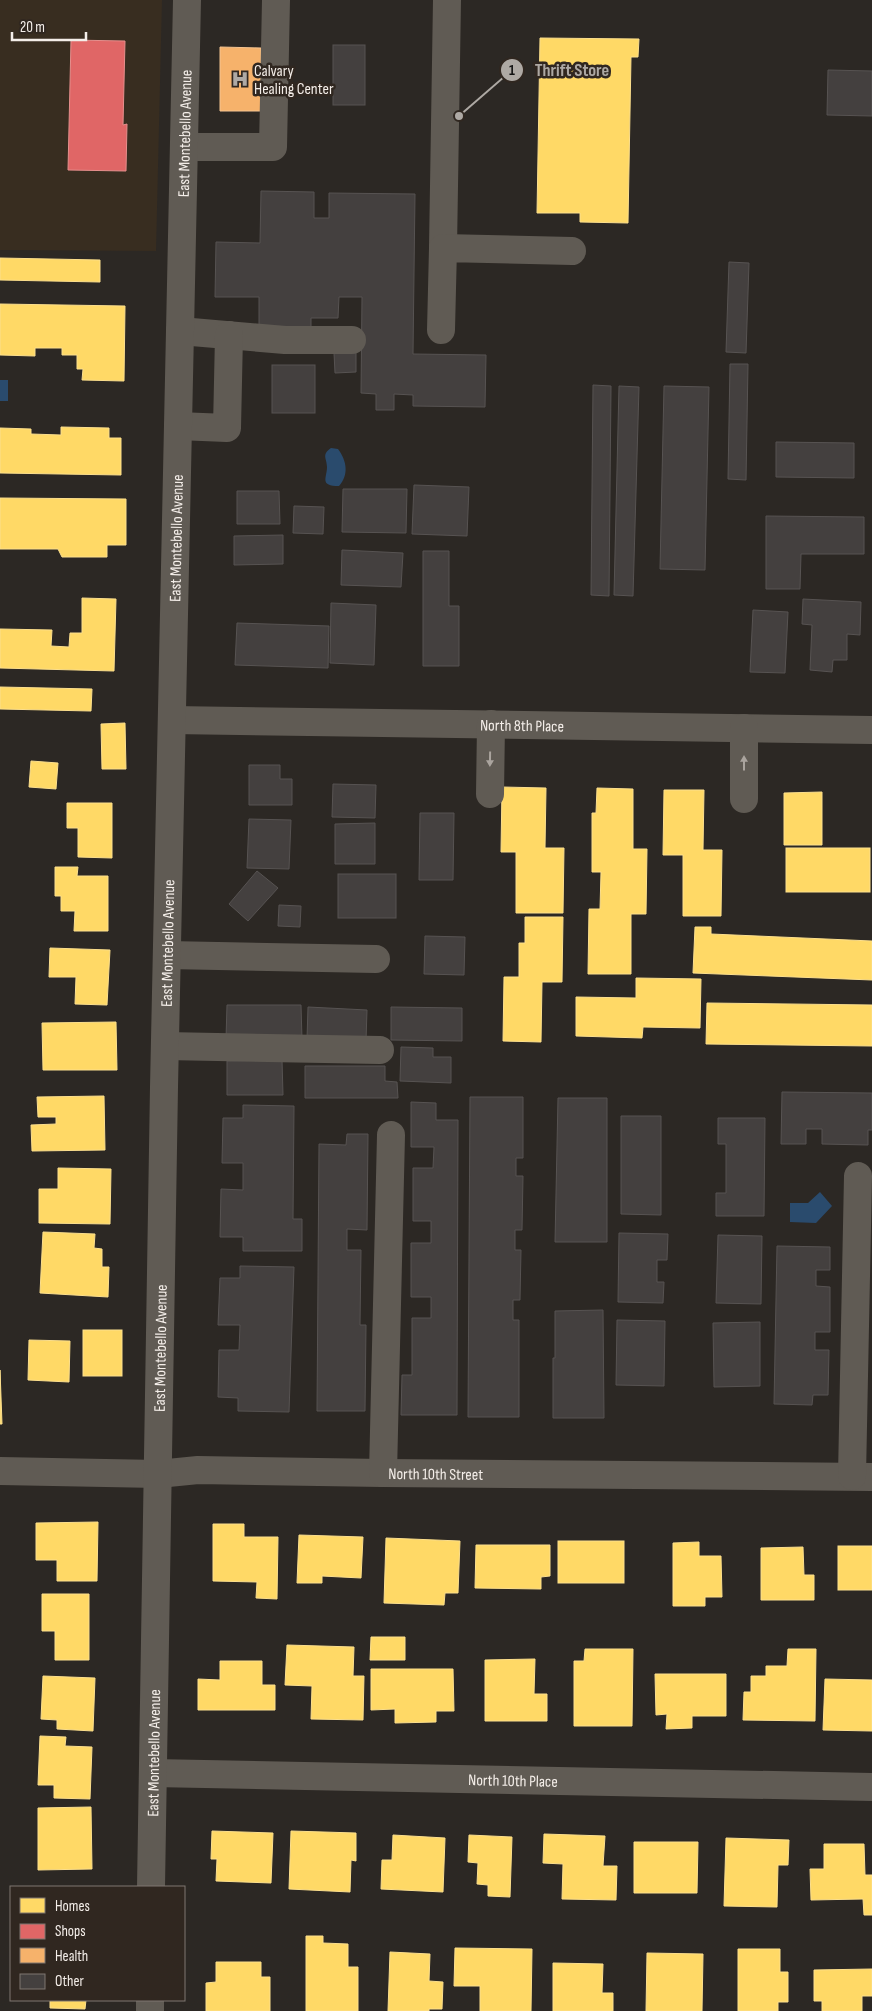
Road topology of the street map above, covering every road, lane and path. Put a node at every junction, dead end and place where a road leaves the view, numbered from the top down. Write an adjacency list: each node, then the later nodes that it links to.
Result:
1 (186, 0): 4 (street, East Montebello Avenue)
2 (276, 0): 4 (street)
3 (447, 0): 5 (street)
4 (184, 147): 8 (street, East Montebello Avenue)
5 (443, 248): 6 (street); 7 (street)
6 (572, 251)
7 (441, 330)
8 (180, 331): 9 (street); 11 (street, East Montebello Avenue)
9 (229, 335): 10 (street); 11 (street)
10 (352, 340)
11 (178, 426): 12 (street, East Montebello Avenue)
12 (172, 720): 13 (street, North 8th Place); 18 (street, East Montebello Avenue)
13 (491, 724): 14 (street, North 8th Place); 16 (street, one-way to 16)
14 (744, 728): 15 (street, North 8th Place); 17 (street, one-way to 14)
15 (872, 730)
16 (490, 794)
17 (744, 799)
18 (167, 955): 19 (street); 20 (street, East Montebello Avenue)
19 (376, 959)
20 (165, 1046): 21 (street); 26 (street, East Montebello Avenue)
21 (380, 1050)
22 (391, 1135): 25 (street)
23 (858, 1176): 27 (street)
24 (0, 1471): 26 (street, North 10th Street)
25 (383, 1473): 26 (street, North 10th Street); 27 (street, North 10th Street)
26 (158, 1474): 28 (street, East Montebello Avenue)
27 (862, 1477)
28 (153, 1773): 29 (street, North 10th Place); 30 (street, East Montebello Avenue)
29 (872, 1787)
30 (151, 1886)

